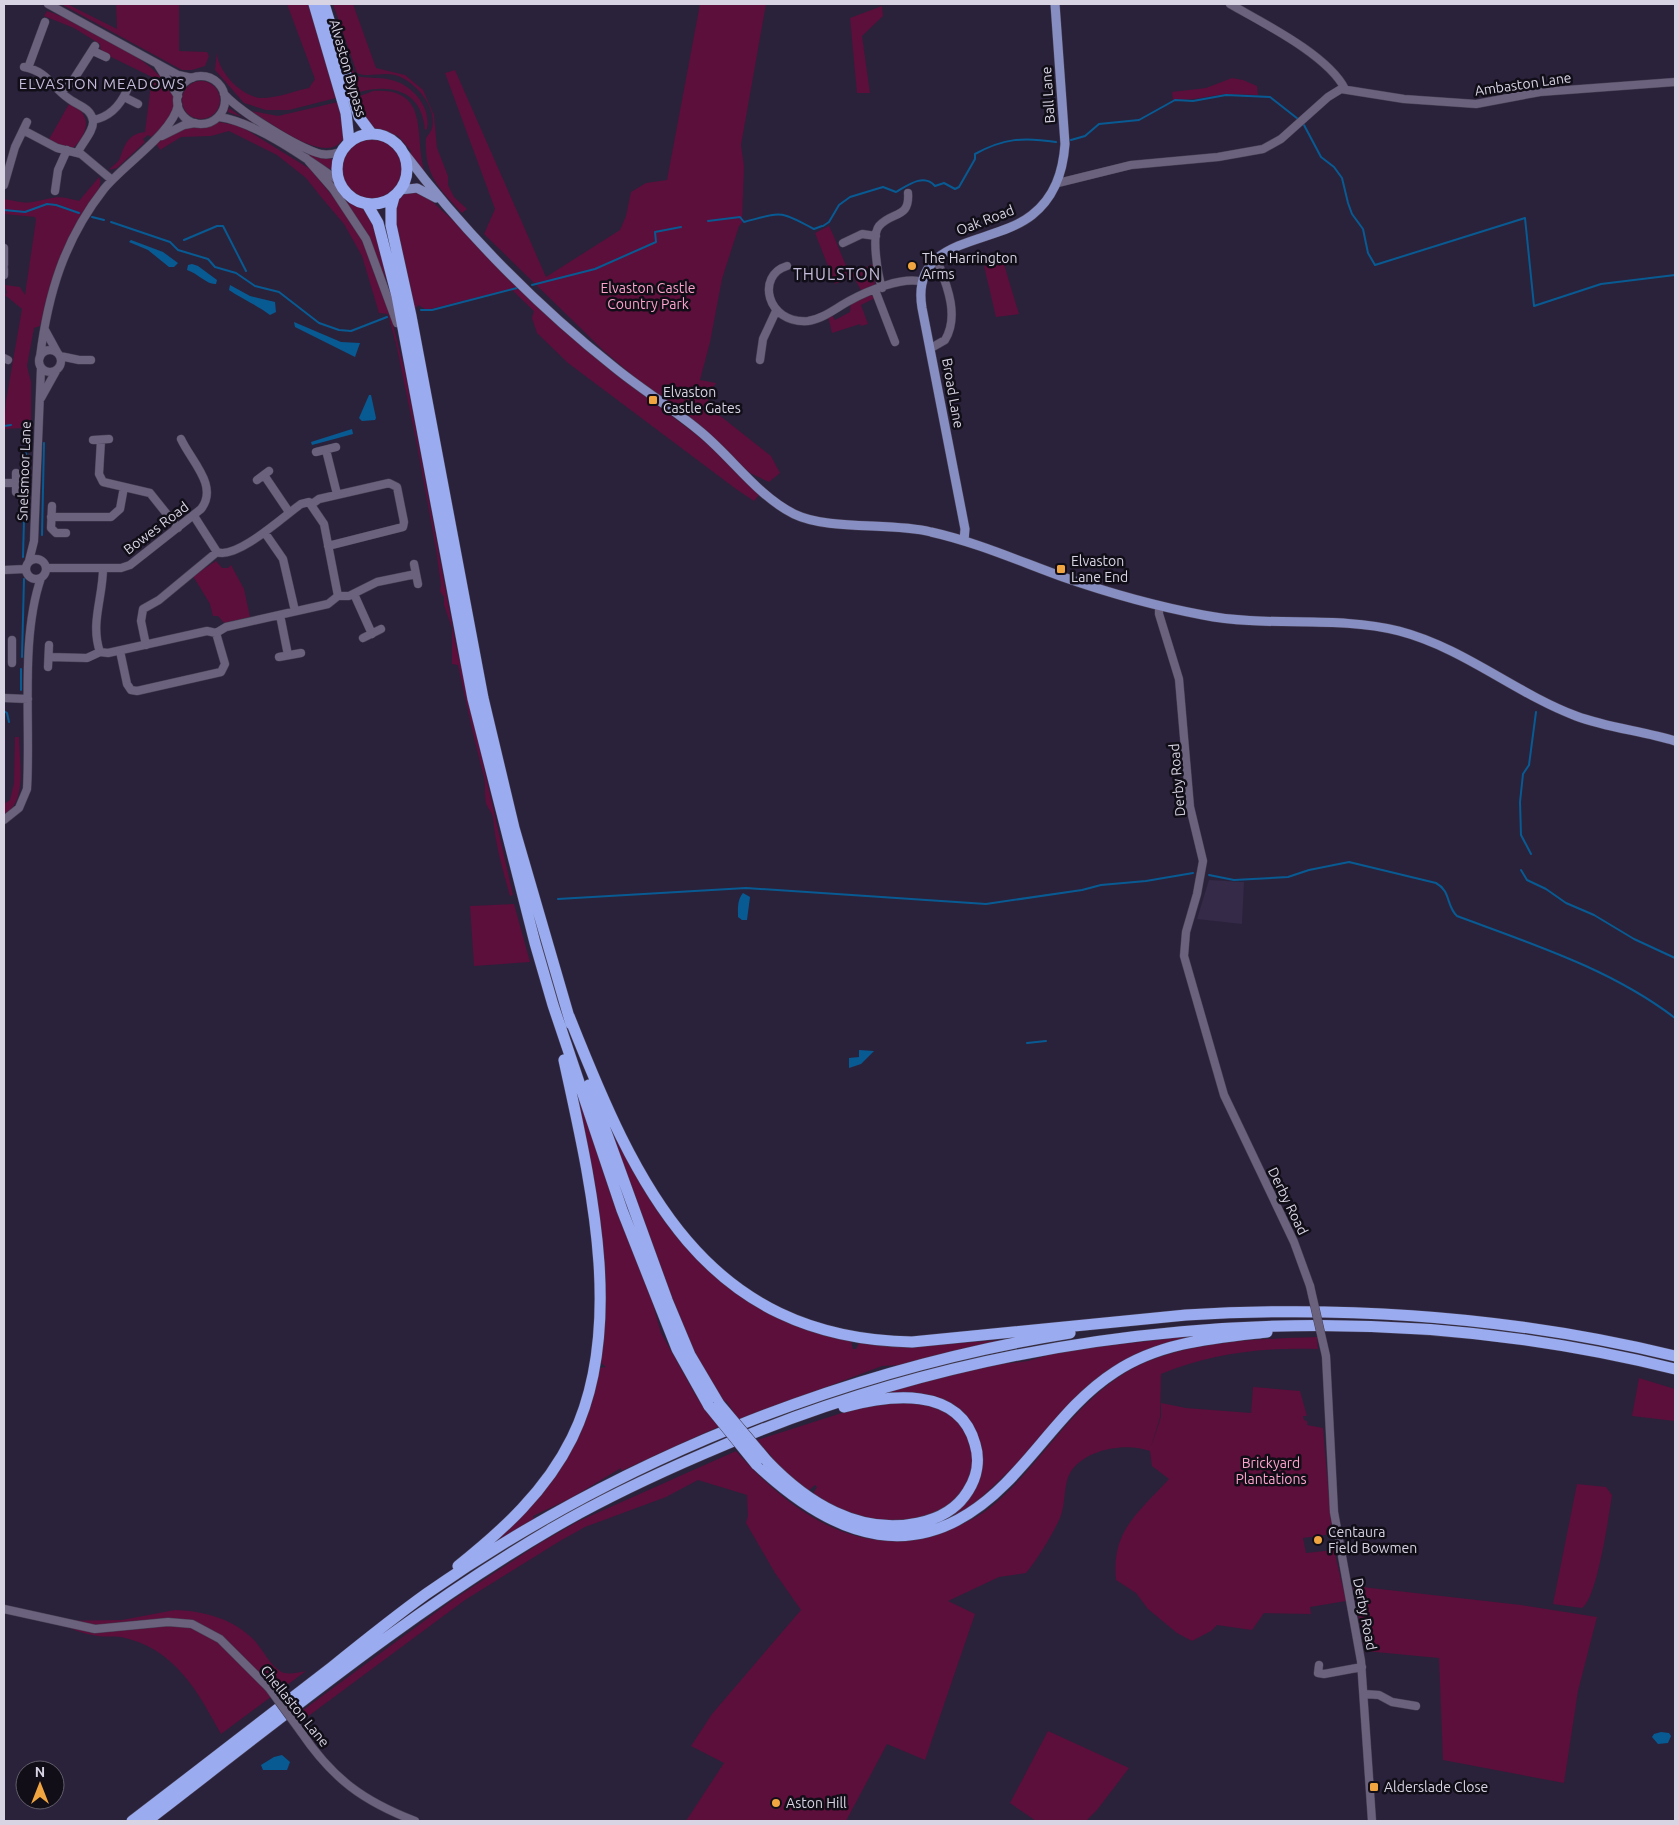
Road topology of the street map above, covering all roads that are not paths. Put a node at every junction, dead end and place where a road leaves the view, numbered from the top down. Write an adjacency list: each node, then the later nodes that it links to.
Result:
1 (48, 4): 8 (street)
2 (314, 4): 11 (highway, Alvaston Bypass)
3 (324, 4): 11 (highway, Alvaston Bypass)
4 (1055, 4): 33 (main road, Ball Lane)
5 (1230, 4): 12 (street)
6 (45, 22): 13 (street)
7 (106, 58): 13 (street)
8 (157, 64): 9 (street); 15 (street)
9 (192, 78): 14 (street); 15 (street)
10 (1675, 82): 12 (street, Ambaston Lane)
11 (344, 86): 17 (highway, Alvaston Bypass)
12 (1345, 88): 33 (street)
13 (62, 92): 19 (street)
14 (224, 94): 18 (street); 28 (street)
15 (178, 100): 21 (street); 24 (street)
16 (138, 104): 19 (street)
17 (351, 110): 23 (highway, Alvaston Bypass); 25 (highway, Alvaston Bypass)
18 (219, 117): 21 (street); 30 (street)
19 (93, 120): 27 (street)
20 (27, 122): 22 (street)
21 (195, 123): 24 (street)
22 (22, 130): 26 (street); 34 (street)
23 (371, 134): 25 (highway); 29 (highway)
24 (157, 138): 31 (street)
25 (349, 141): 28 (highway)
26 (67, 150): 27 (street); 35 (street)
27 (78, 152): 31 (street)
28 (340, 152): 32 (highway)
29 (404, 154): 36 (highway); 38 (main road)
30 (306, 158): 32 (street); 53 (street)
31 (112, 180): 50 (street)
32 (339, 181): 39 (highway)
33 (1058, 183): 47 (main road, Oak Road)
34 (4, 185)
35 (55, 191)
36 (397, 193): 38 (main road); 39 (highway); 125 (highway)
37 (908, 193): 40 (street)
38 (440, 201): 83 (main road)
39 (367, 204): 53 (highway)
40 (876, 236): 41 (street); 48 (street)
41 (843, 243)
42 (4, 248): 45 (street)
43 (939, 265): 52 (street)
44 (787, 266): 49 (street)
45 (4, 267): 46 (street)
46 (4, 275)
47 (923, 282): 48 (street); 52 (main road, Broad Lane)
48 (878, 289): 49 (street); 51 (street)
49 (776, 311): 58 (street)
50 (45, 330): 54 (street); 55 (street)
51 (895, 342)
52 (931, 348): 76 (main road, Broad Lane)
53 (408, 351): 124 (highway)
54 (58, 354): 55 (street); 56 (street); 60 (street)
55 (40, 357): 59 (street)
56 (79, 360): 57 (street); 60 (street)
57 (91, 360)
58 (760, 360)
59 (42, 368): 60 (street); 61 (street, Snelsmoor Lane)
60 (58, 368): 61 (street, Snelsmoor Lane)
61 (39, 402): 84 (street, Snelsmoor Lane)
62 (181, 439): 78 (street, Bowes Road)
63 (101, 440): 71 (street)
64 (336, 447): 65 (street)
65 (326, 450): 66 (street); 73 (street)
66 (316, 452)
67 (16, 473): 70 (street)
68 (263, 476): 77 (street)
69 (4, 483): 70 (street)
70 (16, 483): 72 (street)
71 (124, 487): 79 (street); 80 (street)
72 (16, 492)
73 (337, 494): 74 (street); 86 (street)
74 (312, 504): 77 (street); 86 (street)
75 (52, 506): 79 (street)
76 (960, 510): 83 (main road, Broad Lane); 85 (main road, Broad Lane)
77 (289, 512): 82 (street)
78 (194, 516): 80 (street, Bowes Road); 87 (street)
79 (51, 521): 81 (street)
80 (178, 528): 92 (street, Bowes Road)
81 (66, 533)
82 (265, 533): 87 (street); 102 (street)
83 (954, 538): 85 (main road)
84 (34, 541): 88 (street, Snelsmoor Lane); 89 (street, Snelsmoor Lane)
85 (964, 541): 101 (main road)
86 (328, 546): 100 (street)
87 (218, 552): 109 (street)
88 (41, 559): 89 (street); 91 (street)
89 (29, 561): 94 (street)
90 (414, 564): 95 (street)
91 (46, 568): 92 (street, Bowes Road); 96 (street)
92 (103, 568): 113 (street)
93 (4, 570): 94 (street)
94 (27, 573): 96 (street); 99 (street)
95 (416, 574): 97 (street); 98 (street)
96 (41, 578): 99 (street)
97 (418, 584)
98 (354, 594): 100 (street); 106 (street)
99 (35, 596): 121 (street)
100 (338, 596): 102 (street)
101 (1159, 606): 122 (main road); 136 (street, Derby Road, bridge)
102 (295, 611): 103 (street)
103 (280, 614): 105 (street); 115 (street)
104 (382, 629): 106 (street)
105 (216, 633): 109 (street); 112 (street)
106 (372, 634): 107 (street)
107 (363, 638)
108 (12, 640): 111 (street)
109 (146, 644): 112 (street)
110 (48, 645): 116 (street)
111 (8, 650): 118 (street)
112 (120, 650): 113 (street)
113 (100, 652): 116 (street)
114 (301, 653): 115 (street)
115 (288, 655): 117 (street)
116 (48, 657): 119 (street)
117 (279, 658)
118 (12, 663)
119 (48, 667)
120 (4, 698): 121 (street)
121 (28, 699): 123 (street)
122 (1675, 741)
123 (4, 820)
124 (553, 1005): 130 (highway); 133 (highway)
125 (569, 1016): 126 (highway); 130 (highway)
126 (1268, 1313): 128 (highway); 133 (highway)
127 (1310, 1326): 129 (highway); 131 (highway); 132 (highway)
128 (1675, 1356)
129 (1675, 1369)
130 (714, 1405): 132 (highway, bridge)
131 (751, 1433): 132 (highway); 140 (highway)
132 (761, 1462)
133 (427, 1594): 139 (highway)
134 (4, 1609): 141 (street, Chellaston Lane, bridge)
135 (1319, 1665): 136 (street)
136 (1362, 1667): 137 (street, Derby Road)
137 (1364, 1694): 138 (street); 142 (street, Derby Road)
138 (1416, 1706)
139 (132, 1821)
140 (147, 1821)
141 (415, 1821)
142 (1372, 1821)

